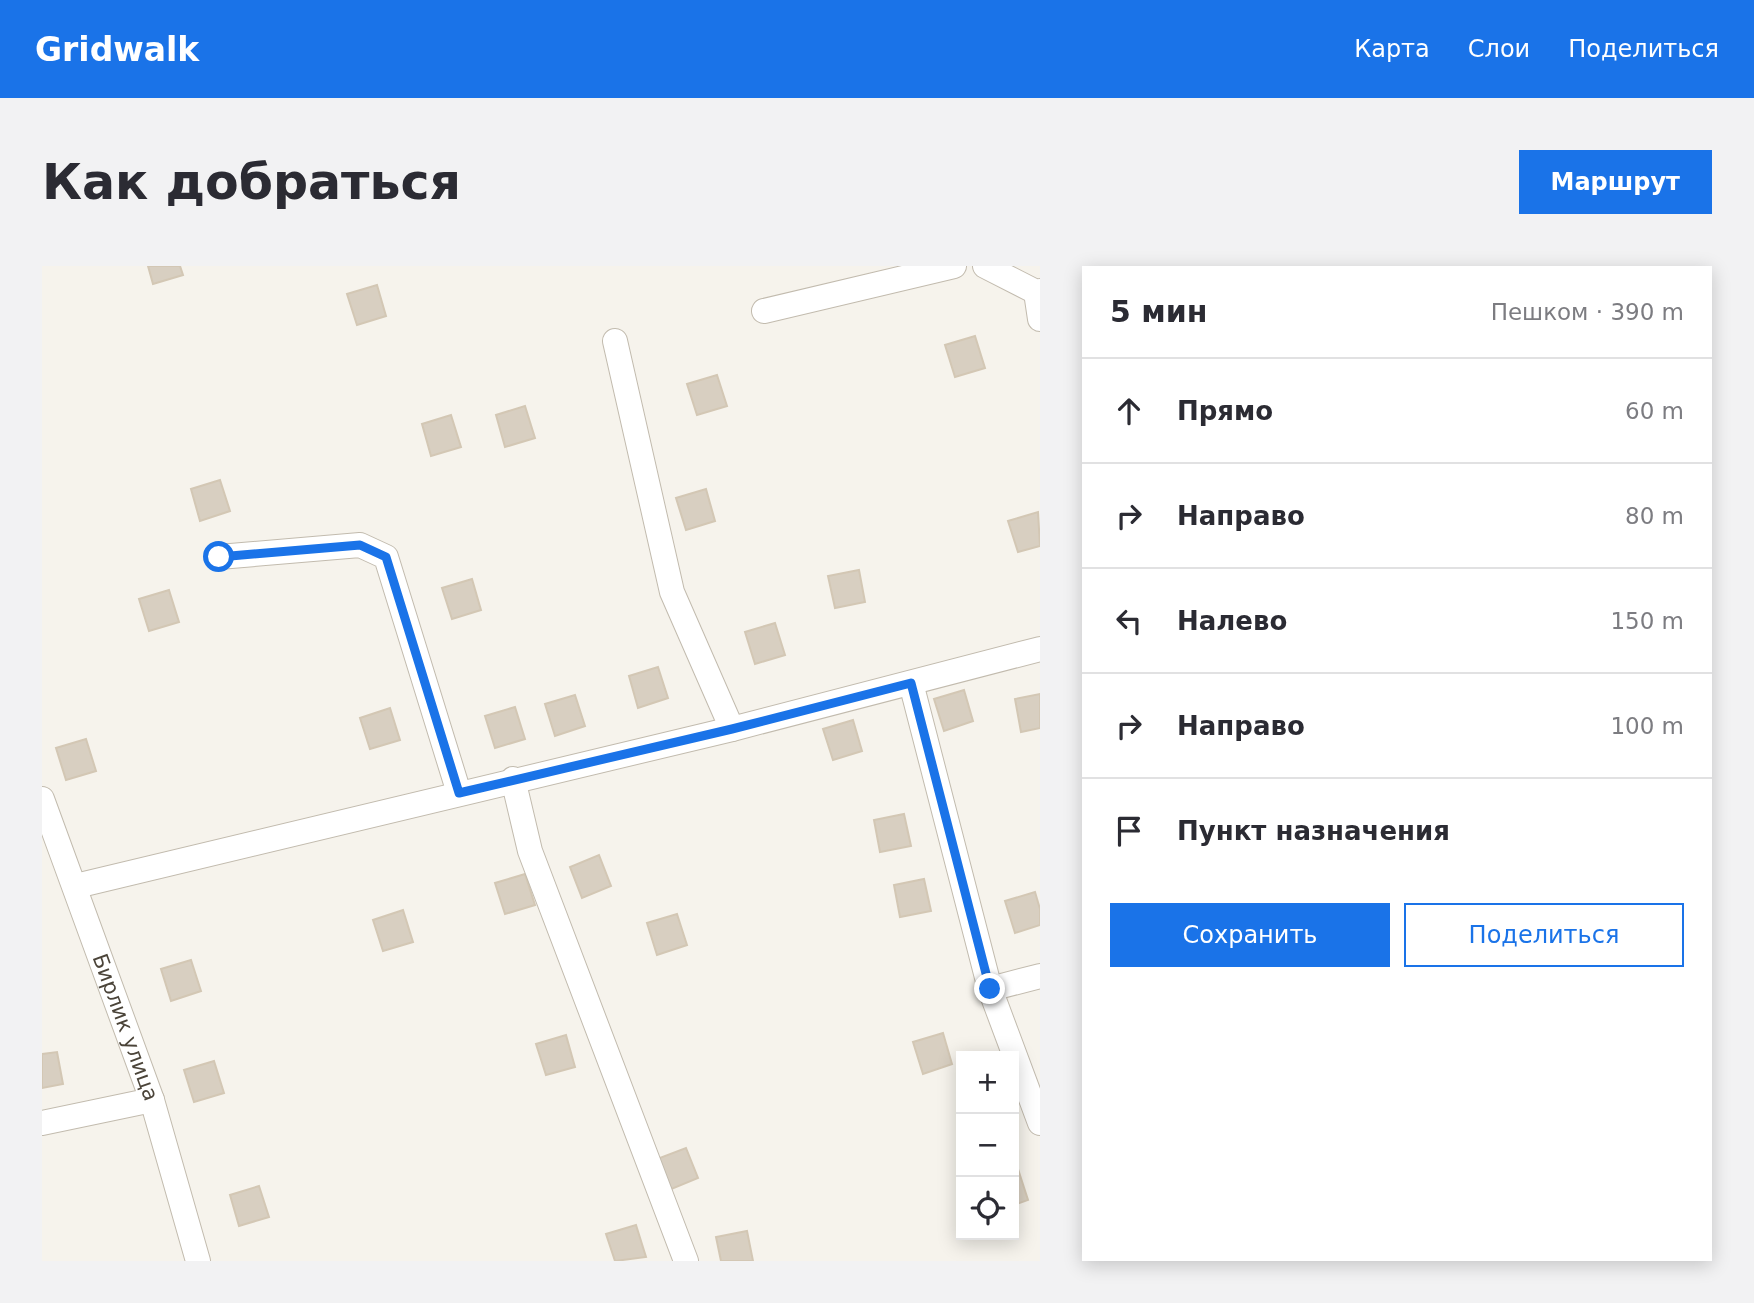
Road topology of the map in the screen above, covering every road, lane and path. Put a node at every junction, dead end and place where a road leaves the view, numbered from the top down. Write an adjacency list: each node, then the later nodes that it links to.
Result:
1 (954, 266): 4 (street)
2 (985, 266): 3 (street)
3 (1038, 291): 5 (street)
4 (764, 311)
5 (1040, 319)
6 (615, 341): 10 (street)
7 (219, 557): 12 (street)
8 (1040, 649): 9 (street)
9 (911, 683): 10 (street); 16 (street)
10 (732, 729): 11 (street)
11 (513, 779): 12 (street); 21 (street)
12 (459, 793): 14 (street)
13 (42, 799): 14 (street, Бирлик улица)
14 (76, 886): 17 (street, Бирлик улица)
15 (1040, 976): 16 (street)
16 (990, 989): 19 (street)
17 (152, 1100): 18 (street); 20 (street, Бирлик улица)
18 (42, 1123)
19 (1040, 1123)
20 (198, 1261)
21 (686, 1261)

